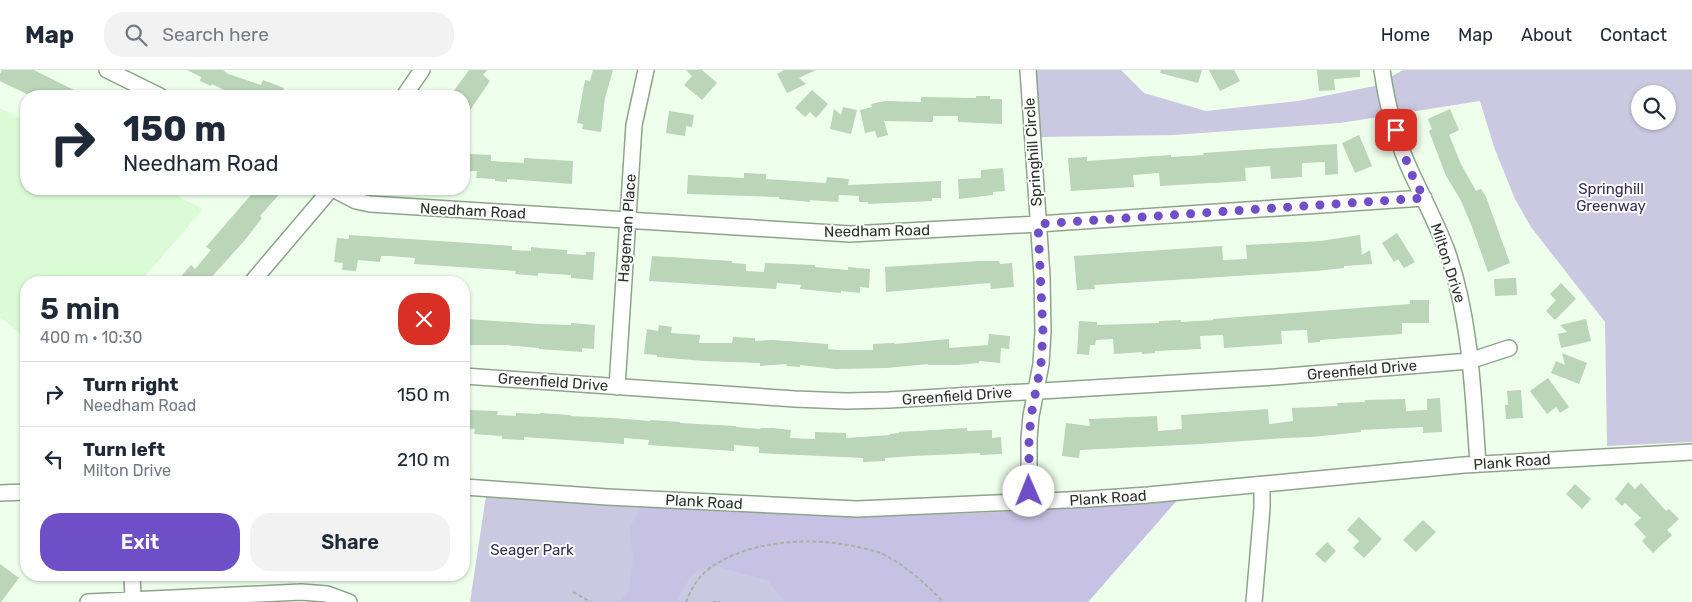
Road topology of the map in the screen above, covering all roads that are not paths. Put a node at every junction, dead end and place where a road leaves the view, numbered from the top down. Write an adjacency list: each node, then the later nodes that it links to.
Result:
1 (107, 70): 6 (street)
2 (422, 70): 7 (street)
3 (646, 70): 11 (street, Hageman Place)
4 (1028, 70): 12 (street, Springhill Circle)
5 (1382, 70): 10 (street, Milton Drive)
6 (148, 90)
7 (408, 90)
8 (327, 195): 13 (street)
9 (344, 195): 11 (street, Needham Road)
10 (1424, 198): 12 (street, Needham Road); 15 (street, Milton Drive)
11 (628, 220): 12 (street, Needham Road); 17 (street, Hageman Place)
12 (1038, 224): 18 (street, Springhill Circle)
13 (257, 276)
14 (1509, 348): 15 (street, Greenfield Drive)
15 (1469, 361): 18 (street, Greenfield Drive); 20 (street, Milton Drive)
16 (470, 376): 17 (street, Greenfield Drive)
17 (617, 386): 18 (street, Greenfield Drive)
18 (1036, 392): 25 (street, Springhill Circle)
19 (1692, 452): 20 (street, Plank Road)
20 (1478, 464): 21 (street, Plank Road)
21 (1262, 485): 25 (street, Plank Road); 30 (street)
22 (470, 487): 25 (street, Plank Road)
23 (20, 492): 24 (street)
24 (0, 493)
25 (1029, 502)
26 (132, 581): 27 (street)
27 (133, 599): 28 (street); 29 (street)
28 (88, 602)
29 (349, 602)
30 (1254, 602)

